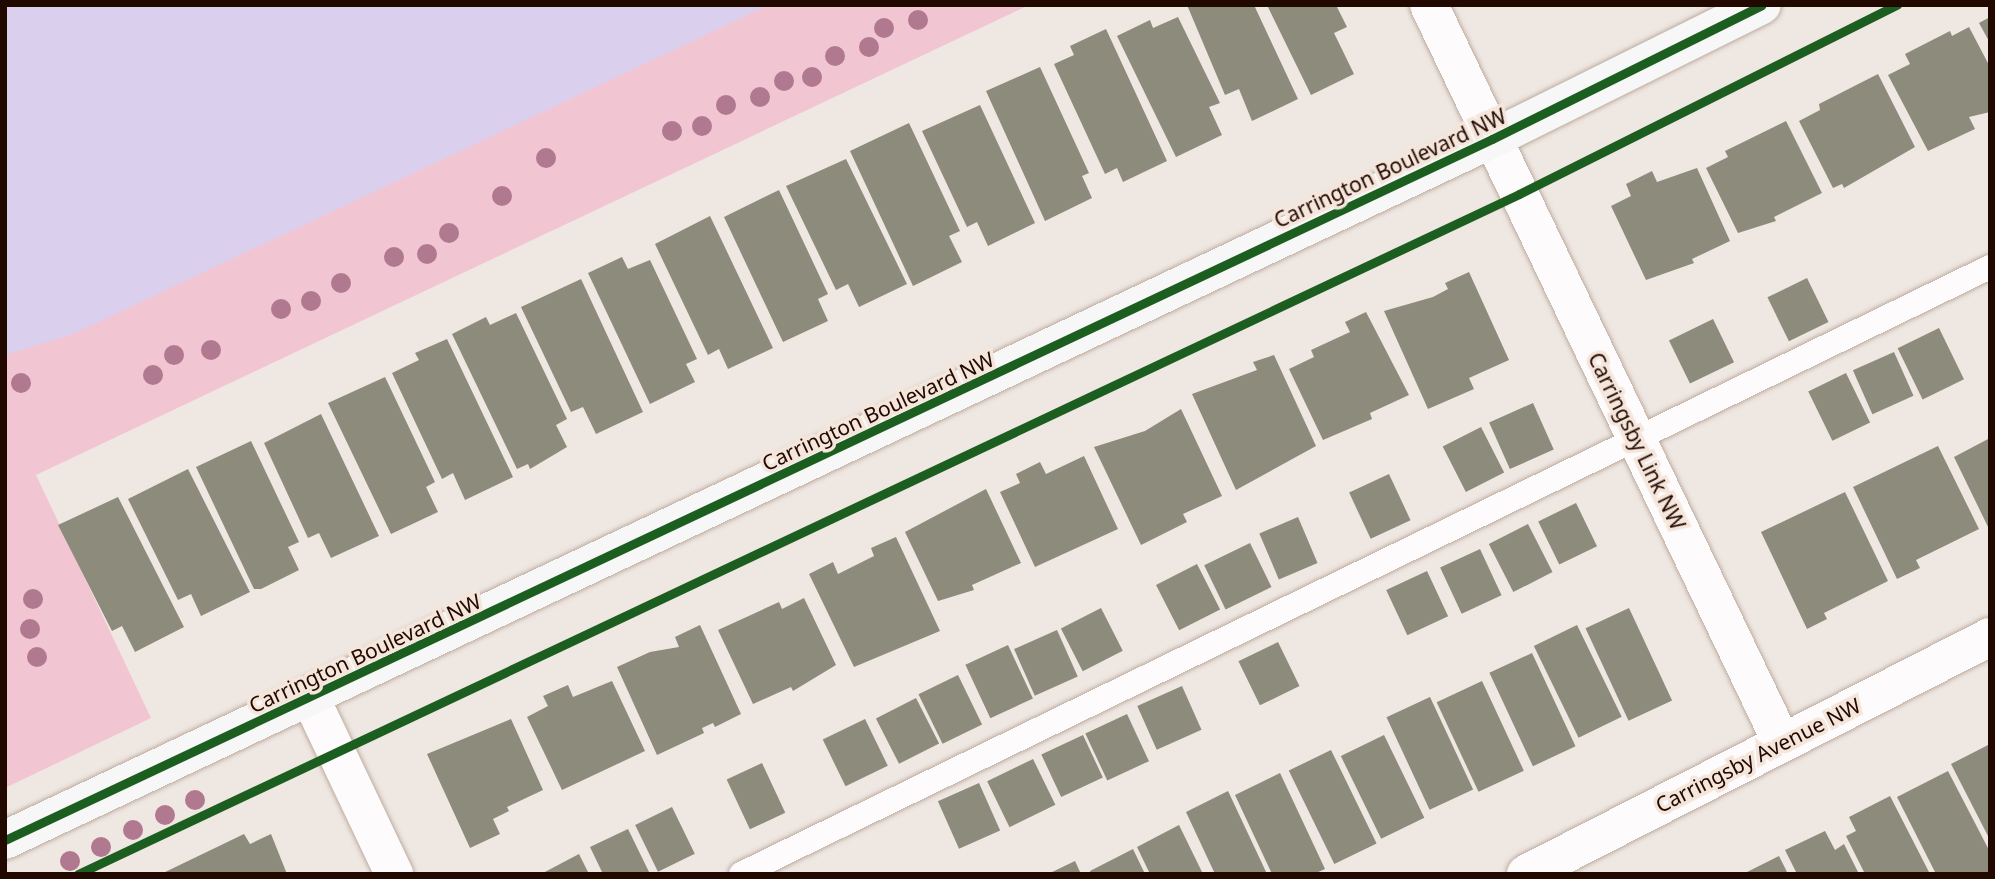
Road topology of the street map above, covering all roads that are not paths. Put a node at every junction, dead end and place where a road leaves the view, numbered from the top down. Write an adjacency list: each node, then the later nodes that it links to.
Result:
1 (1429, 5): 3 (street, Carringsby Link NW)
2 (1762, 5): 3 (street, Carrington Boulevard NW)
3 (1492, 139): 5 (street, Carringsby Link NW); 7 (street, Carrington Boulevard NW)
4 (1990, 267): 5 (lane)
5 (1637, 441): 8 (street, Carringsby Link NW); 11 (lane)
6 (1990, 637): 8 (street, Carringsby Avenue NW)
7 (311, 699): 9 (street, Carrington Boulevard NW); 10 (street)
8 (1782, 743): 12 (street, Carringsby Avenue NW)
9 (5, 841)
10 (394, 874)
11 (741, 874)
12 (1526, 874)

